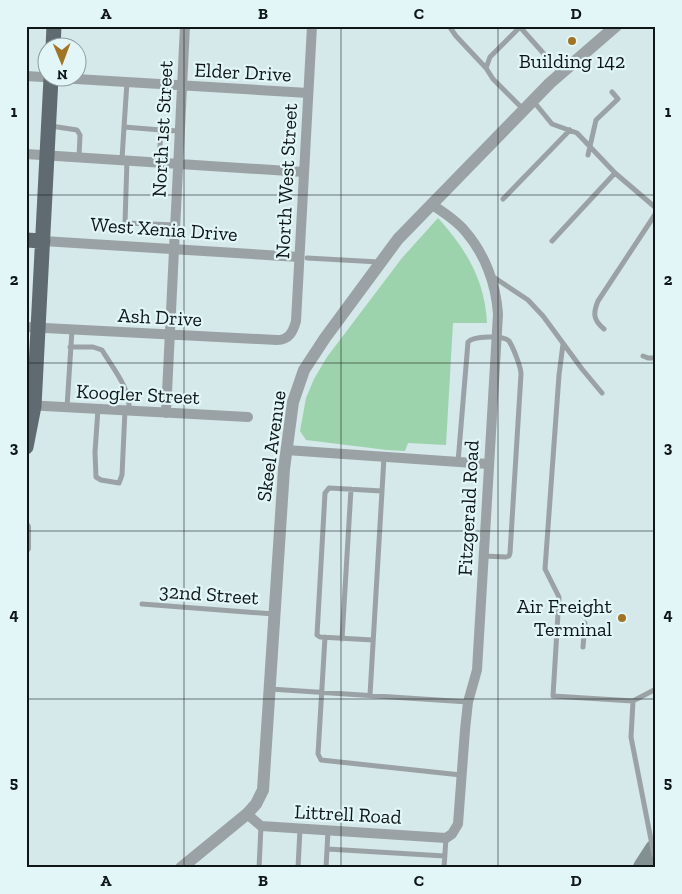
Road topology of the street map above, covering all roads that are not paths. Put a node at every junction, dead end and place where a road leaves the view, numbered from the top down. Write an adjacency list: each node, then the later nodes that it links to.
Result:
1 (185, 26): 10 (street, North 1st Street)
2 (312, 26): 13 (street, North West Street)
3 (449, 26): 6 (lane)
4 (616, 26): 7 (street, Skeel Avenue)
5 (520, 27): 6 (lane); 7 (lane)
6 (486, 68): 15 (lane)
7 (561, 73): 14 (street, Skeel Avenue)
8 (88, 80): 9 (street, Elder Drive)
9 (127, 82): 10 (street, Elder Drive); 17 (lane)
10 (182, 86): 13 (street, Elder Drive); 19 (street, North 1st Street)
11 (51, 88): 16 (main road)
12 (612, 92): 21 (lane)
13 (308, 93): 29 (street, North West Street)
14 (533, 101): 15 (street, Skeel Avenue); 20 (lane)
15 (524, 110): 32 (street, Skeel Avenue)
16 (49, 126): 23 (main road); 25 (lane)
17 (124, 127): 18 (lane); 26 (lane)
18 (161, 130): 19 (lane); 27 (lane)
19 (180, 130): 28 (street, North 1st Street)
20 (570, 130): 21 (lane); 31 (lane)
21 (590, 147): 24 (lane); 30 (lane)
22 (26, 154): 23 (street)
23 (48, 155): 25 (street); 37 (main road)
24 (588, 155)
25 (80, 157): 26 (street)
26 (125, 160): 27 (street); 35 (lane)
27 (159, 162): 28 (street)
28 (178, 163): 29 (street); 35 (street, North 1st Street)
29 (304, 172): 40 (street, North West Street)
30 (616, 173): 33 (lane); 38 (lane)
31 (503, 199)
32 (432, 204): 41 (street, Skeel Avenue); 42 (street, Fitzgerald Road)
33 (656, 208)
34 (656, 213): 45 (lane)
35 (175, 225): 39 (street, North 1st Street)
36 (26, 240): 37 (main road, West Xenia Drive)
37 (43, 241): 39 (street, West Xenia Drive); 43 (main road)
38 (552, 241)
39 (174, 250): 40 (street, West Xenia Drive); 46 (street, North 1st Street)
40 (304, 258): 41 (lane); 47 (street, North West Street)
41 (380, 262): 61 (street, Skeel Avenue)
42 (491, 276): 48 (street, Fitzgerald Road); 49 (lane)
43 (32, 328): 44 (street, Ash Drive); 54 (main road)
44 (72, 330): 46 (street, Ash Drive); 50 (lane)
45 (604, 330)
46 (169, 335): 47 (street, Ash Drive); 58 (street, North 1st Street)
47 (290, 336)
48 (496, 338): 63 (lane); 64 (street, Fitzgerald Road); 69 (lane)
49 (563, 344): 53 (lane); 82 (lane)
50 (70, 347): 55 (lane); 57 (lane)
51 (643, 356): 52 (lane)
52 (656, 358)
53 (602, 393)
54 (30, 405): 55 (street, Koogler Street); 60 (main road)
55 (67, 408): 56 (street, Koogler Street)
56 (98, 409): 57 (street, Koogler Street); 57 (lane)
57 (127, 411): 58 (street, Koogler Street)
58 (166, 413): 59 (street, Koogler Street)
59 (248, 417)
60 (26, 447)
61 (286, 450): 62 (street); 71 (street, Skeel Avenue)
62 (384, 457): 63 (street); 66 (lane)
63 (458, 462): 64 (street)
64 (488, 464): 69 (street, Fitzgerald Road)
65 (351, 489): 66 (lane); 73 (lane); 74 (lane)
66 (382, 491): 75 (lane)
67 (26, 527): 68 (street)
68 (26, 548)
69 (483, 556): 81 (street, Fitzgerald Road)
70 (142, 604): 71 (lane, 32nd Street)
71 (274, 614): 78 (street, Skeel Avenue)
72 (584, 623): 76 (lane)
73 (325, 638): 74 (lane); 79 (lane)
74 (342, 638): 75 (lane)
75 (373, 640): 80 (lane)
76 (583, 647)
77 (656, 688): 82 (lane)
78 (269, 689): 79 (lane); 84 (street, Skeel Avenue)
79 (322, 692): 80 (lane); 83 (lane)
80 (370, 695): 81 (lane)
81 (468, 702): 83 (street, Fitzgerald Road)
82 (632, 702): 90 (lane)
83 (461, 775): 88 (street, Fitzgerald Road)
84 (247, 814): 85 (street); 92 (street, Skeel Avenue)
85 (261, 826): 86 (street, Littrell Road); 93 (lane)
86 (300, 829): 87 (street, Littrell Road); 94 (lane)
87 (328, 831): 88 (street, Littrell Road); 89 (lane)
88 (449, 836): 91 (lane)
89 (327, 849): 91 (lane); 95 (lane)
90 (654, 855)
91 (445, 856): 96 (lane)
92 (181, 868)
93 (259, 868)
94 (298, 868)
95 (326, 868)
96 (444, 868)

